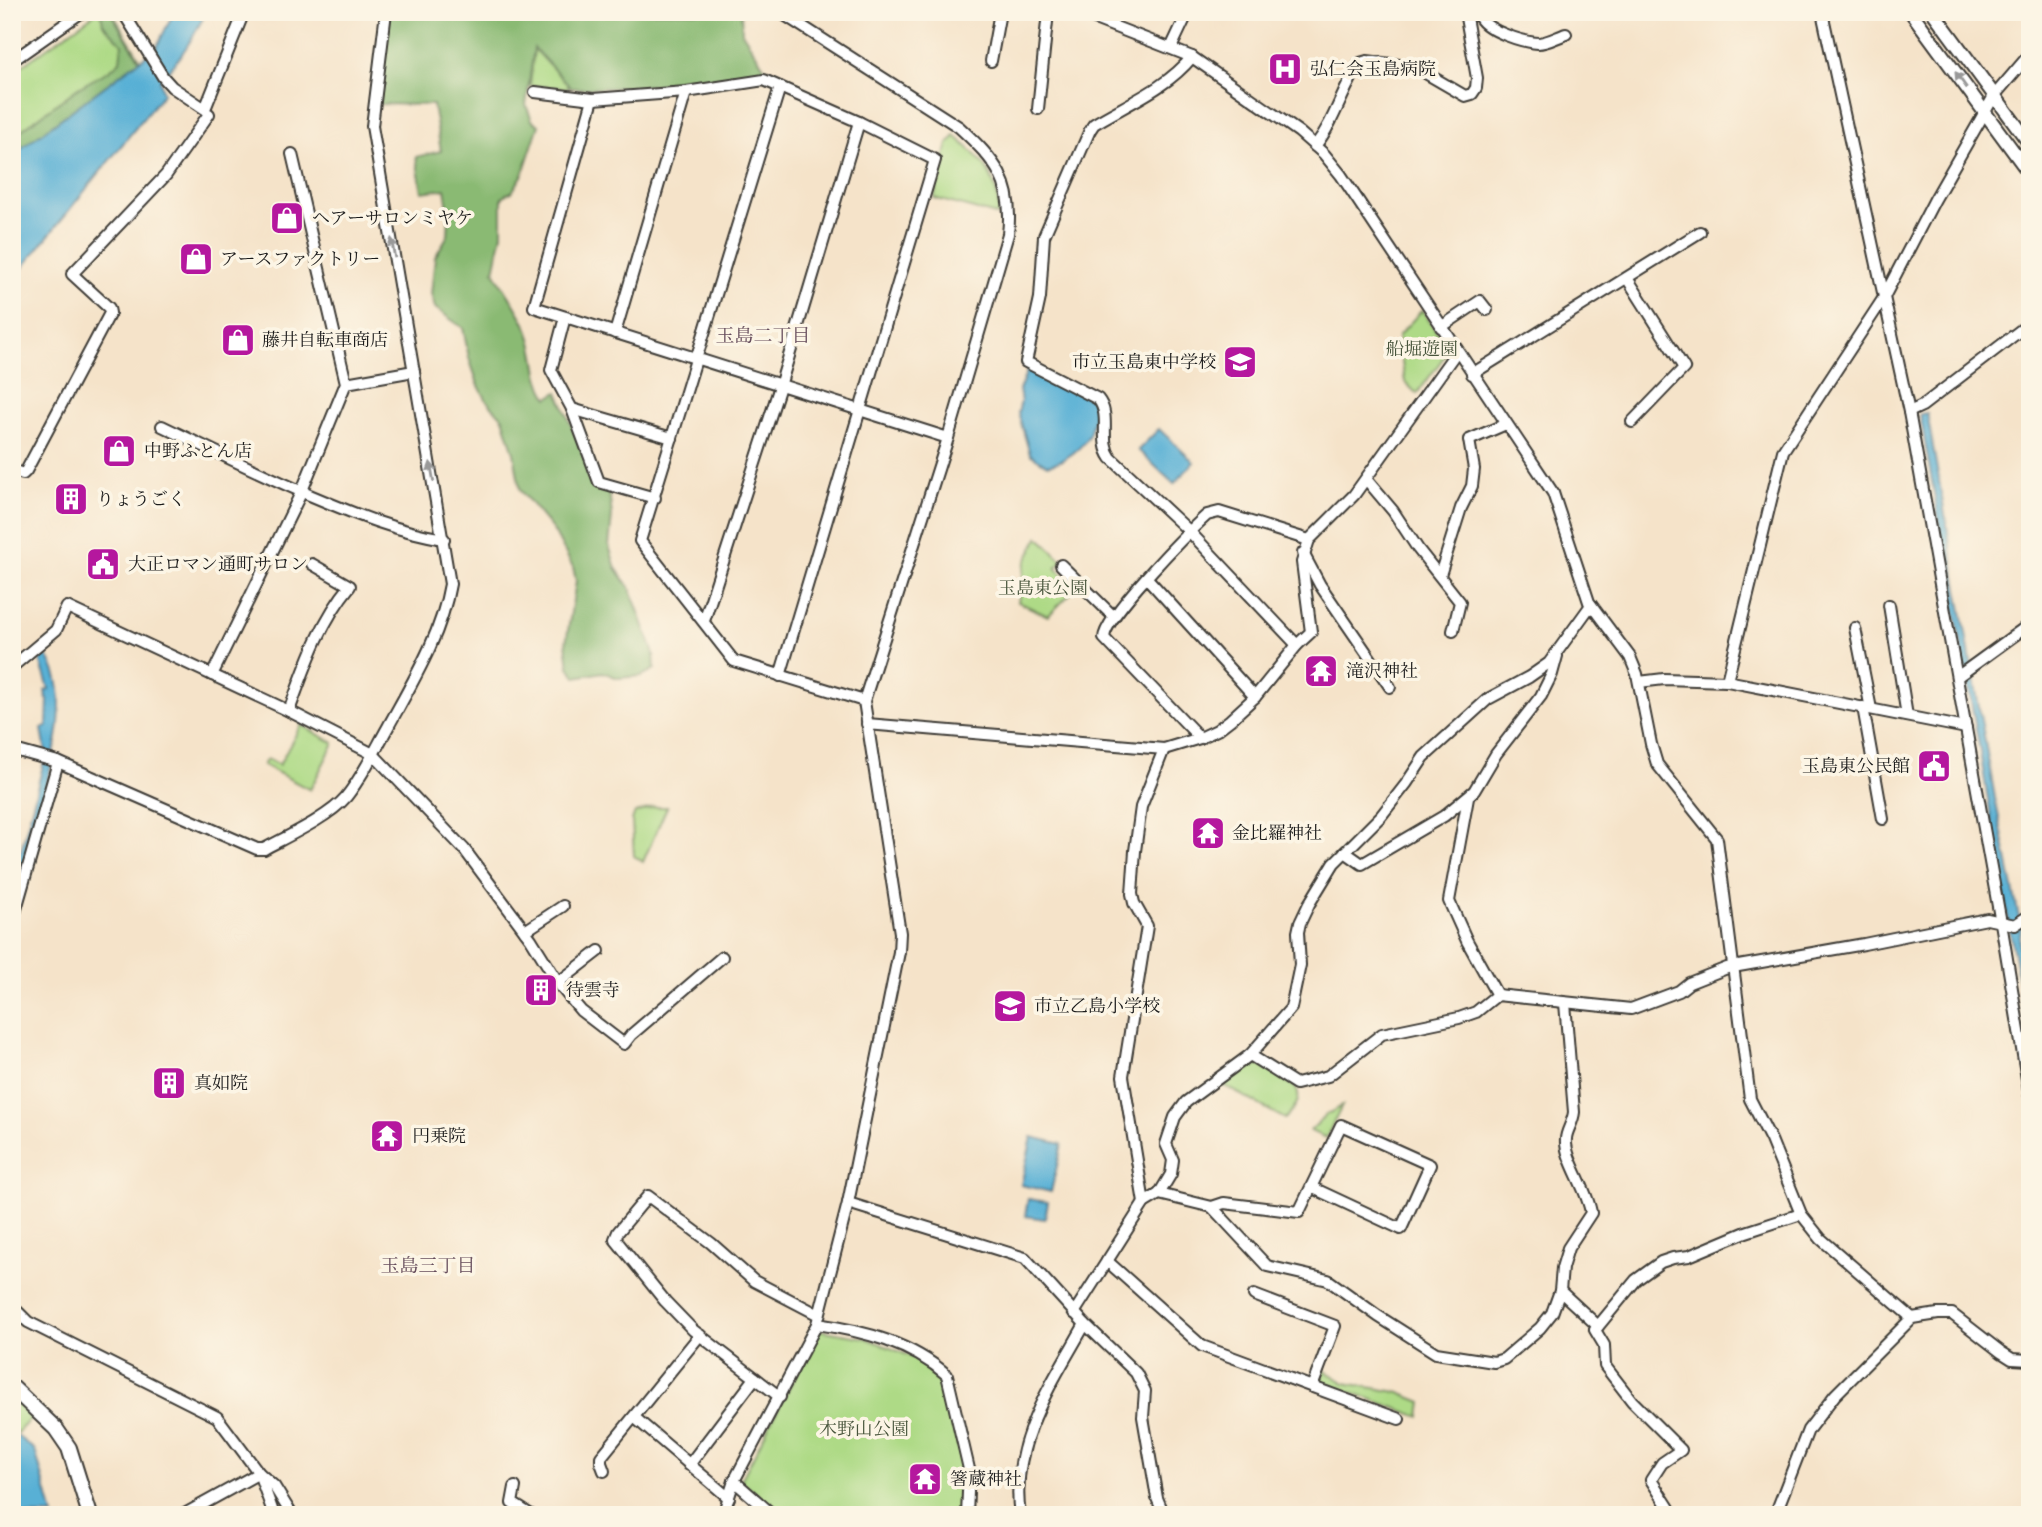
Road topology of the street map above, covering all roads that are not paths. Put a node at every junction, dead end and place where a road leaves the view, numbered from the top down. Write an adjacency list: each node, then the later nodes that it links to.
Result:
1 (82, 12): 19 (street)
2 (123, 12): 3 (street)
3 (244, 12)
4 (386, 12): 44 (street, one-way to 4)
5 (780, 12): 55 (street)
6 (1000, 12): 20 (street)
7 (1048, 12): 26 (street)
8 (1077, 12): 16 (street)
9 (1188, 12): 16 (street)
10 (1465, 12): 31 (street)
11 (1481, 12): 15 (street)
12 (1822, 12): 36 (street)
13 (1911, 12): 27 (street, one-way to 13)
14 (1933, 12): 24 (street)
15 (1566, 34)
16 (1171, 48): 18 (street)
17 (2030, 54): 24 (street)
18 (1192, 57): 31 (street); 60 (street)
19 (12, 61)
20 (991, 61)
21 (780, 87): 23 (street); 29 (street); 43 (street)
22 (535, 92): 25 (street)
23 (687, 92): 25 (street); 41 (street)
24 (1994, 96): 27 (street); 30 (street)
25 (593, 99): 38 (street)
26 (1038, 109)
27 (1984, 112): 33 (street); 36 (street)
28 (209, 114): 56 (street)
29 (859, 122): 47 (street); 49 (street)
30 (2030, 144)
31 (1315, 146): 40 (street)
32 (292, 154): 46 (street)
33 (2030, 174)
34 (1700, 232): 35 (street)
35 (1627, 278): 45 (street); 51 (street)
36 (1883, 299): 50 (street); 81 (street)
37 (1487, 310): 40 (street)
38 (565, 317): 41 (street); 48 (street)
39 (2030, 323): 50 (street)
40 (1441, 327): 42 (street)
41 (615, 333): 43 (street)
42 (1457, 351): 45 (street); 57 (street)
43 (696, 359): 47 (street); 54 (street)
44 (414, 371): 46 (street); 61 (street, one-way to 44)
45 (1472, 374): 52 (street)
46 (346, 383): 58 (street)
47 (780, 386): 49 (street); 71 (street)
48 (572, 409): 54 (street); 59 (street)
49 (861, 410): 55 (street); 79 (street)
50 (1909, 412): 80 (street)
51 (1632, 422)
52 (1506, 424): 66 (street); 68 (street)
53 (162, 426): 58 (street)
54 (672, 438): 59 (street)
55 (948, 438): 85 (street)
56 (12, 470)
57 (1366, 479): 62 (street); 66 (street)
58 (301, 493): 61 (street); 78 (street)
59 (655, 498): 71 (street)
60 (1189, 531): 62 (street); 67 (street); 75 (street)
61 (444, 539): 94 (street)
62 (1309, 540): 63 (street)
63 (1303, 553): 75 (street); 83 (street)
64 (312, 564): 87 (street)
65 (1061, 565): 70 (street)
66 (1440, 575): 74 (street)
67 (1147, 578): 70 (street); 84 (street)
68 (1591, 605): 76 (street); 82 (street)
69 (1889, 605): 88 (street)
70 (1114, 617): 91 (street)
71 (704, 621): 79 (street)
72 (2030, 624): 80 (street)
73 (1855, 628): 86 (street)
74 (1453, 631)
75 (1297, 645): 84 (street)
76 (1560, 647): 96 (street); 98 (street)
77 (13, 666): 78 (street)
78 (212, 675): 87 (street)
79 (780, 676): 85 (street)
80 (1956, 677): 90 (street)
81 (1727, 681): 82 (street); 86 (street)
82 (1639, 682): 106 (street)
83 (1390, 687)
84 (1255, 697): 91 (street)
85 (864, 701): 89 (street)
86 (1867, 708): 88 (street); 97 (street)
87 (289, 711): 94 (street)
88 (1907, 716): 90 (street)
89 (867, 724): 93 (street); 114 (street)
90 (1966, 728): 102 (street)
91 (1200, 738): 93 (street)
92 (12, 746): 95 (street)
93 (1164, 749): 115 (street)
94 (373, 754): 95 (street); 103 (street)
95 (58, 762): 101 (street)
96 (1468, 797): 98 (street); 108 (street)
97 (1883, 819)
98 (1345, 852): 110 (street)
99 (563, 906): 103 (street)
100 (2030, 915): 102 (street)
101 (12, 923)
102 (2001, 923): 106 (street); 111 (street)
103 (525, 930): 107 (street)
104 (598, 951): 107 (street)
105 (722, 957): 107 (street)
106 (1734, 968): 109 (street); 117 (street)
107 (559, 982)
108 (1497, 995): 109 (street); 110 (street)
109 (1565, 1003): 119 (street)
110 (1250, 1055): 113 (street)
111 (2030, 1097)
112 (1311, 1187): 112 (street); 116 (street)
113 (1159, 1194): 115 (street); 116 (street)
114 (848, 1203): 122 (street); 124 (street)
115 (1144, 1203): 118 (street)
116 (1212, 1207): 119 (street)
117 (1801, 1214): 123 (street); 126 (street)
118 (1107, 1261): 122 (street); 131 (street)
119 (1560, 1291): 126 (street)
120 (1254, 1295): 131 (street)
121 (12, 1306): 137 (street)
122 (1074, 1313): 125 (street)
123 (1912, 1318): 128 (street); 152 (street)
124 (818, 1320): 127 (street); 132 (street); 148 (street)
125 (1084, 1324): 149 (street); 150 (street)
126 (1598, 1326): 151 (street)
127 (700, 1335): 129 (street); 133 (street)
128 (2030, 1360)
129 (755, 1378): 132 (street); 135 (street)
130 (12, 1387): 142 (main road)
131 (1312, 1387): 134 (street)
132 (780, 1397): 138 (street)
133 (634, 1418): 135 (street); 136 (street)
134 (1399, 1419)
135 (689, 1465): 140 (street)
136 (604, 1471)
137 (259, 1473): 141 (street); 143 (street); 144 (street)
138 (734, 1481): 140 (street); 147 (street)
139 (515, 1487): 145 (street)
140 (729, 1498): 146 (street)
141 (185, 1514)
142 (90, 1515)
143 (274, 1515)
144 (292, 1515)
145 (531, 1515)
146 (723, 1515)
147 (773, 1515)
148 (967, 1515)
149 (1020, 1515)
150 (1168, 1515)
151 (1670, 1515)
152 (1775, 1515)

